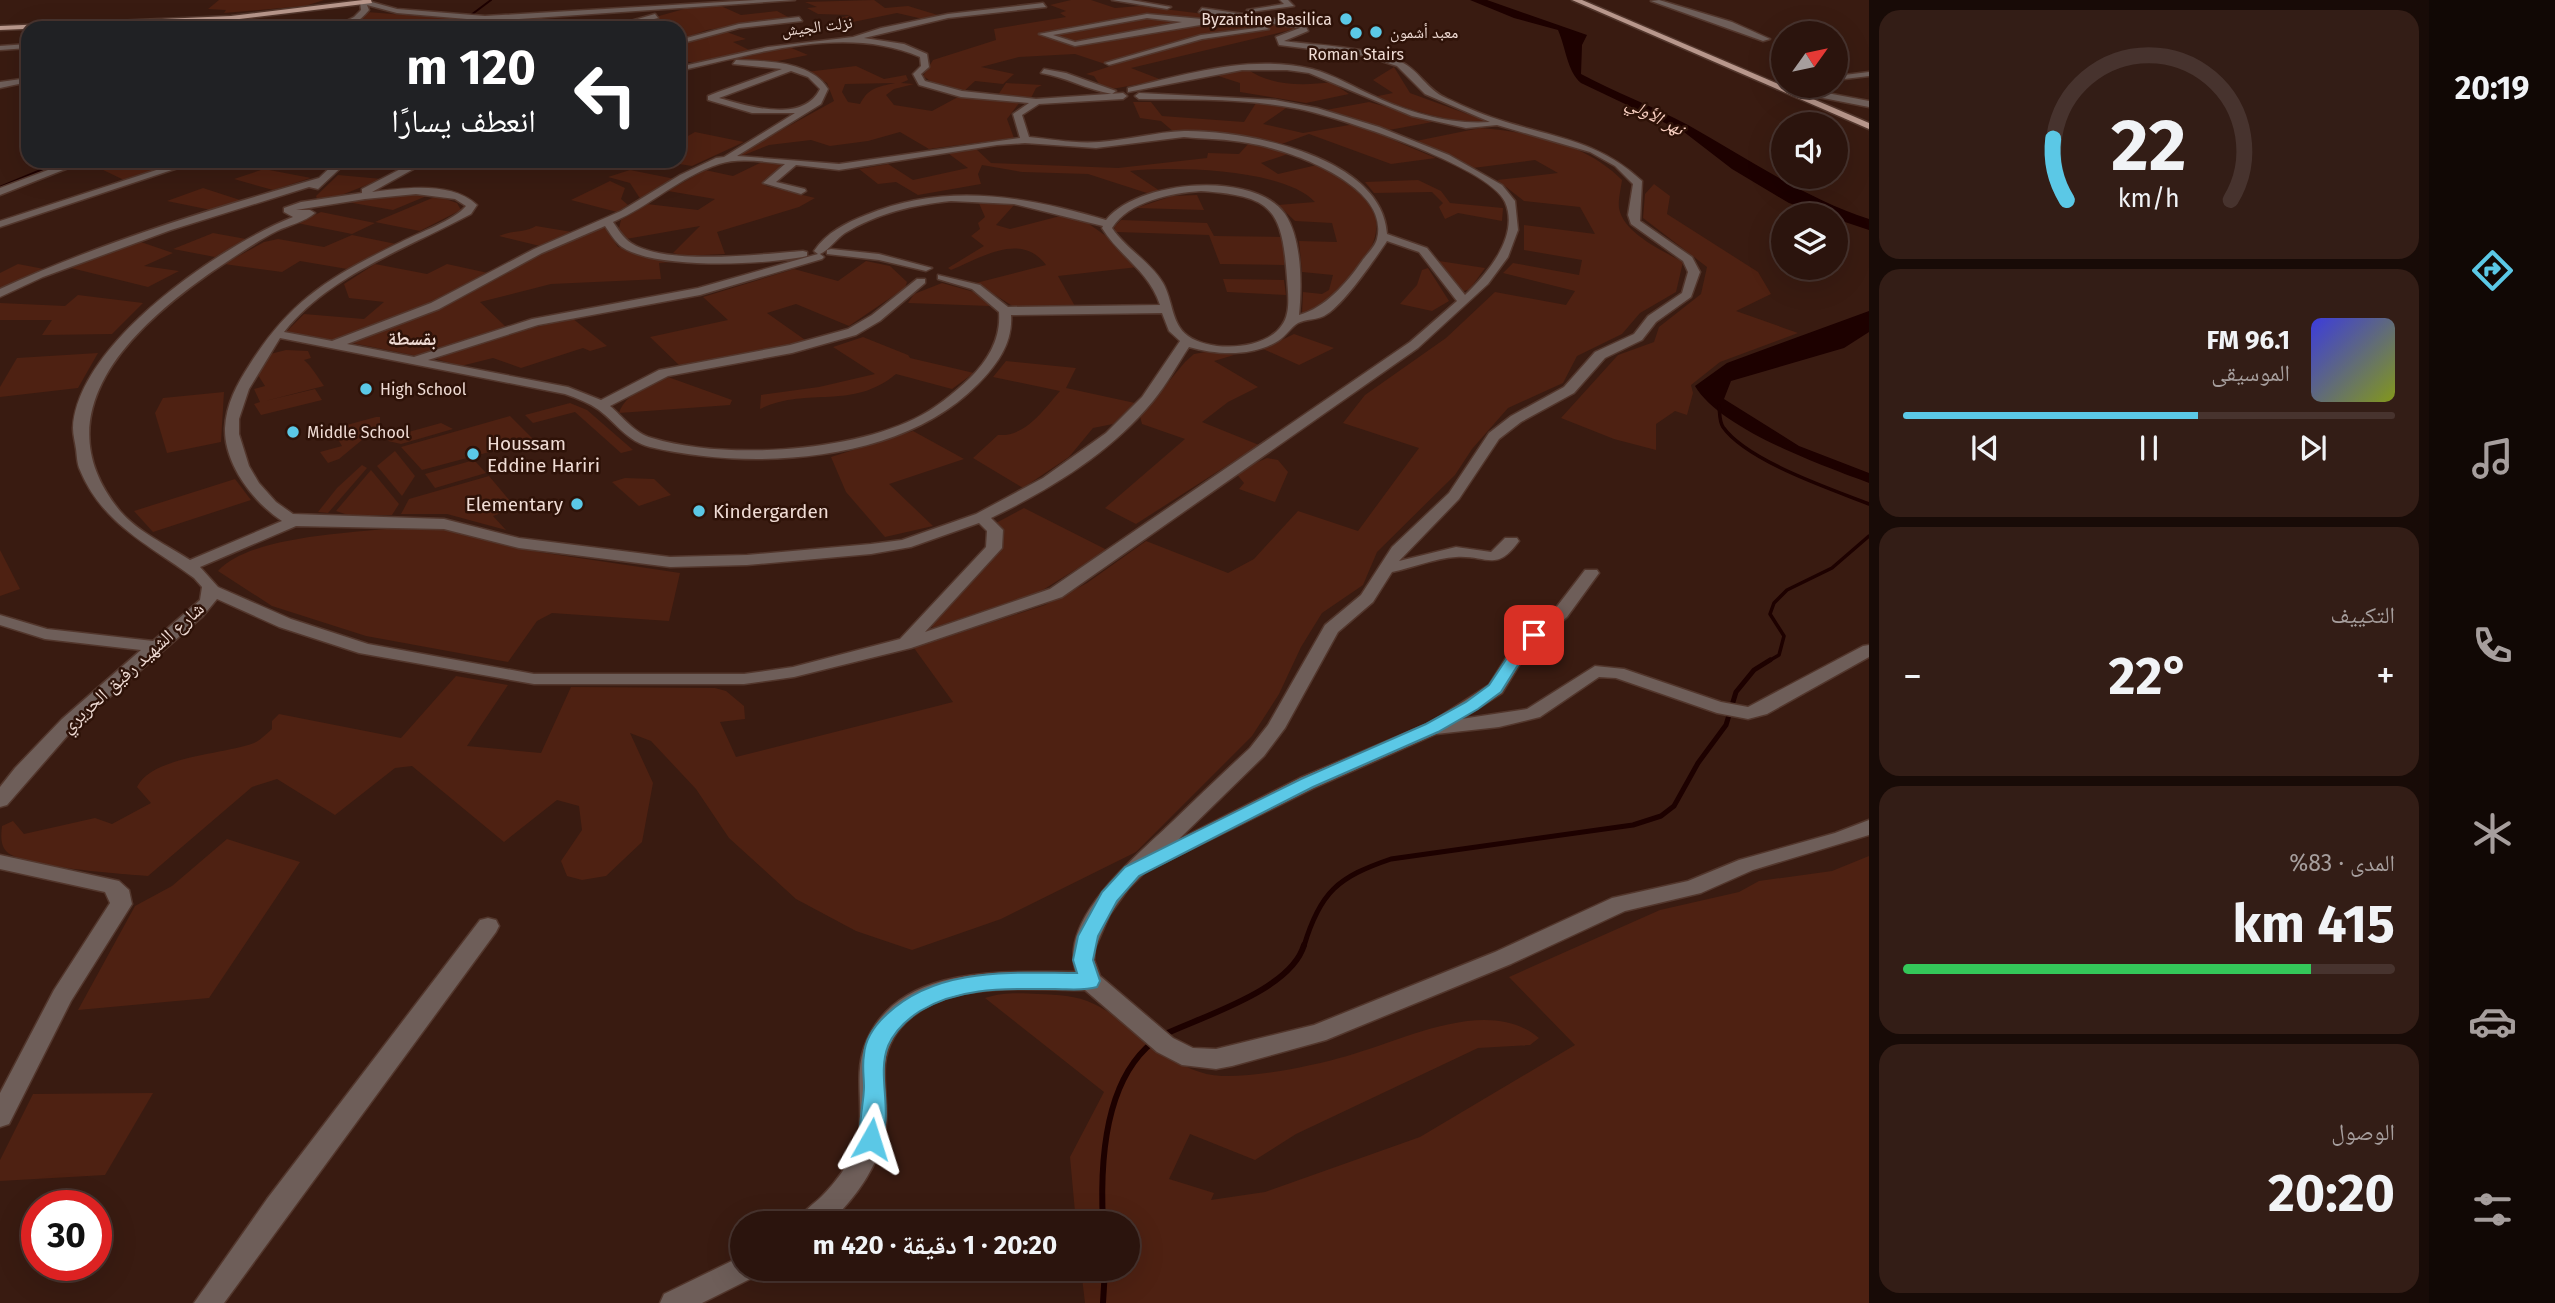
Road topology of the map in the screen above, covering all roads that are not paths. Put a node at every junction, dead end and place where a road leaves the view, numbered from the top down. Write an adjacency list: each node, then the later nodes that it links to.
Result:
1 (791, 0): 10 (street)
2 (1116, 0): 8 (street)
3 (1284, 0): 15 (street)
4 (1576, 0): 42 (main road)
5 (1655, 1): 30 (street)
6 (366, 2): 14 (street); 21 (main road); 22 (street)
7 (1043, 5): 29 (street, نزلت الجيش)
8 (1180, 9)
9 (643, 10): 10 (street); 11 (street); 12 (street); 16 (street)
10 (662, 11): 17 (street)
11 (597, 12): 12 (street); 13 (street); 14 (street)
12 (625, 12): 16 (street)
13 (576, 13): 14 (street); 20 (street)
14 (546, 14): 20 (street)
15 (1198, 14): 15 (street); 18 (street); 26 (street)
16 (636, 16): 17 (street); 24 (street)
17 (648, 18): 25 (street)
18 (1250, 18): 26 (street); 50 (street)
19 (799, 19): 31 (street)
20 (537, 20): 23 (street)
21 (162, 21)
22 (352, 21)
23 (534, 21)
24 (626, 21)
25 (638, 21)
26 (1219, 21): 35 (street)
27 (21, 27): 28 (main road)
28 (0, 28)
29 (854, 39): 34 (street, نزلت الجيش); 47 (street)
30 (1766, 39)
31 (686, 40)
32 (21, 46): 33 (street)
33 (0, 48)
34 (712, 61): 36 (street, نزلت الجيش); 37 (street)
35 (1108, 63)
36 (686, 67)
37 (789, 69): 49 (street); 49 (street)
38 (1044, 71): 44 (street)
39 (1869, 75): 40 (street)
40 (1848, 77)
41 (21, 81): 43 (street)
42 (1771, 82)
43 (0, 85)
44 (1128, 94): 47 (street); 50 (street); 76 (street)
45 (1807, 98): 51 (main road)
46 (1840, 98): 48 (street)
47 (1035, 102): 52 (street)
48 (1869, 104)
49 (804, 110): 53 (street)
50 (1499, 123): 89 (street)
51 (1869, 126)
52 (1025, 140): 54 (street); 70 (street)
53 (726, 159): 54 (street); 65 (street)
54 (793, 163): 60 (street)
55 (63, 168): 61 (street)
56 (172, 168): 67 (street)
57 (335, 168): 59 (street)
58 (410, 168): 62 (street)
59 (318, 183): 63 (street); 64 (street); 75 (street)
60 (801, 191)
61 (0, 192)
62 (350, 199): 63 (street); 80 (street)
63 (313, 208): 64 (street); 69 (street)
64 (290, 210): 69 (street)
65 (607, 221): 73 (street); 82 (street)
66 (860, 221): 68 (street); 71 (street); 72 (street)
67 (0, 223)
68 (1108, 224): 77 (street); 79 (street)
69 (263, 233): 88 (street, شارع الشهيد رفيق الحريري)
70 (1382, 236): 76 (street); 79 (street)
71 (832, 237): 72 (street); 73 (street)
72 (845, 239): 73 (street)
73 (823, 254): 74 (street); 83 (street)
74 (920, 274): 78 (street); 84 (street)
75 (0, 293)
76 (1464, 302): 93 (street)
77 (1167, 309): 78 (street); 81 (street)
78 (1004, 311): 84 (street)
79 (1291, 321): 81 (street)
80 (272, 341): 82 (street); 86 (street)
81 (1186, 341): 85 (street)
82 (332, 345): 83 (street)
83 (417, 359): 84 (street)
84 (601, 405)
85 (981, 517): 86 (street); 93 (street)
86 (295, 521): 88 (street)
87 (1511, 541): 89 (street)
88 (190, 566): 91 (street, شارع الشهيد رفيق الحريري)
89 (1386, 569): 100 (street)
90 (1591, 573): 96 (street)
91 (211, 590): 93 (street); 94 (street, شارع الشهيد رفيق الحريري)
92 (0, 620): 94 (street)
93 (904, 645)
94 (155, 646): 97 (street, شارع الشهيد رفيق الحريري)
95 (1869, 650): 96 (street)
96 (1432, 728): 100 (street)
97 (0, 800)
98 (1869, 827): 102 (street)
99 (0, 862): 103 (street)
100 (1132, 872): 102 (street)
101 (488, 926): 106 (street)
102 (1090, 981): 104 (street)
103 (0, 1117)
104 (822, 1211)
105 (730, 1275): 107 (street)
106 (208, 1303)
107 (674, 1303)

